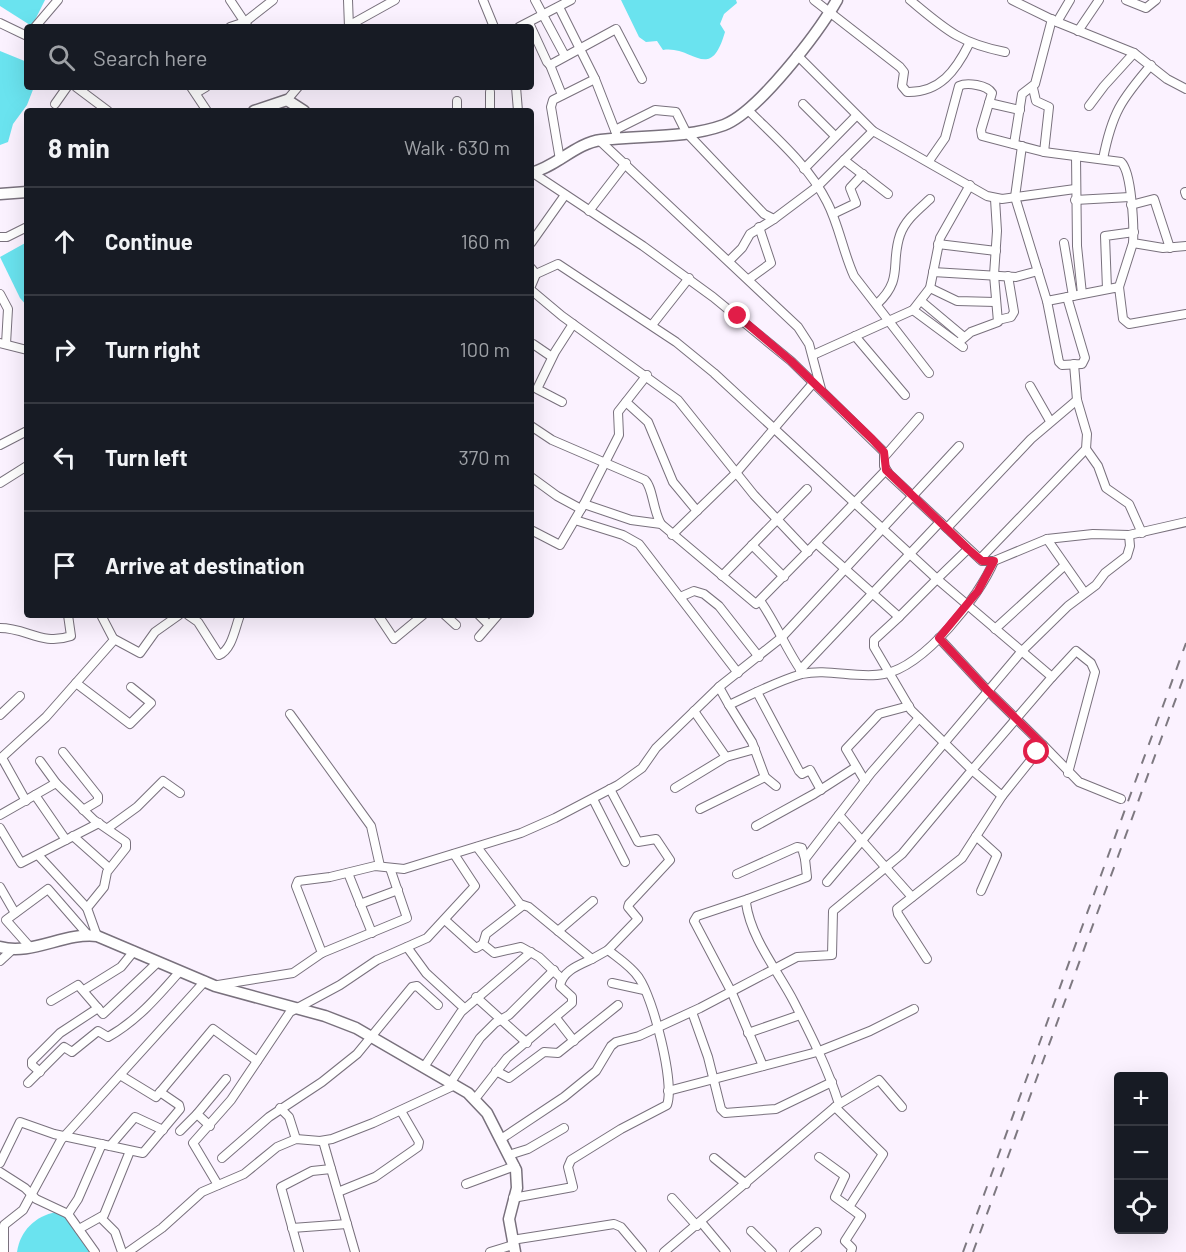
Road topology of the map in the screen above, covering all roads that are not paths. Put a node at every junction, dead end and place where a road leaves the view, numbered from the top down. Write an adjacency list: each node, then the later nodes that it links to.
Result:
1 (58, 0): 25 (street)
2 (230, 0): 26 (street)
3 (273, 0): 26 (street)
4 (348, 0): 27 (street)
5 (395, 0): 28 (street)
6 (483, 0): 29 (street)
7 (535, 0): 21 (street)
8 (571, 0): 18 (street)
9 (814, 0): 20 (street)
10 (837, 0): 20 (street)
11 (910, 0): 33 (street)
12 (1012, 0): 19 (street)
13 (1035, 0): 19 (street)
14 (1070, 0): 22 (street)
15 (1099, 0): 30 (street)
16 (1126, 0): 17 (street)
17 (1156, 0)
18 (559, 7): 21 (street); 34 (street)
19 (1032, 9): 22 (street)
20 (830, 12): 33 (street); 37 (street)
21 (544, 15): 24 (street); 38 (street)
22 (1054, 21): 30 (street); 43 (street)
23 (0, 23): 32 (street)
24 (529, 23)
25 (38, 24)
26 (246, 24)
27 (349, 24)
28 (353, 24)
29 (493, 24)
30 (1078, 31): 36 (street)
31 (534, 34): 39 (street)
32 (24, 35)
33 (969, 44): 35 (street)
34 (579, 48): 38 (street); 41 (street); 42 (street)
35 (1005, 52)
36 (1134, 53): 40 (street); 56 (street)
37 (797, 55): 64 (street); 66 (street)
38 (565, 56): 39 (street)
39 (550, 65): 51 (street)
40 (1151, 65): 49 (street); 75 (street)
41 (595, 79): 51 (street); 69 (street)
42 (642, 79)
43 (1033, 88): 65 (street); 73 (street)
44 (65, 90): 54 (street)
45 (80, 90): 57 (street)
46 (193, 90): 58 (street)
47 (293, 90): 59 (street); 60 (street)
48 (516, 90): 63 (street)
49 (1186, 90)
50 (490, 92): 62 (street)
51 (562, 95): 76 (street)
52 (457, 101): 61 (street)
53 (989, 103): 65 (street); 72 (street); 78 (street)
54 (54, 104)
55 (803, 104): 70 (street)
56 (1089, 106)
57 (104, 108)
58 (205, 108)
59 (263, 108)
60 (302, 108)
61 (457, 108)
62 (490, 108)
63 (518, 108)
64 (748, 110): 68 (street); 80 (street)
65 (1020, 110): 72 (street)
66 (856, 116): 67 (street); 70 (street)
67 (873, 131): 77 (street); 78 (street)
68 (686, 132): 69 (street); 69 (street); 98 (street)
69 (616, 135): 71 (street)
70 (835, 136): 80 (street)
71 (599, 140): 76 (street); 79 (street)
72 (1018, 145): 73 (street); 91 (street)
73 (1044, 152): 74 (street)
74 (1076, 156): 75 (street); 86 (street)
75 (1103, 159): 95 (street)
76 (560, 160): 81 (street)
77 (844, 160): 83 (street); 85 (street)
78 (929, 161): 84 (street)
79 (626, 163): 96 (street); 110 (street)
80 (804, 169): 85 (street)
81 (534, 172)
82 (534, 174): 90 (street)
83 (862, 174): 89 (street); 97 (street)
84 (970, 185): 93 (street); 106 (street)
85 (818, 186): 97 (street); 98 (street)
86 (1075, 189): 91 (street); 94 (street)
87 (24, 192): 88 (street)
88 (0, 194)
89 (888, 194)
90 (565, 195): 96 (street); 103 (street)
91 (1015, 196): 93 (street); 112 (street)
92 (930, 199): 128 (street)
93 (995, 199): 109 (street)
94 (1075, 200): 95 (street); 123 (street)
95 (1130, 201): 101 (street); 108 (street)
96 (589, 211): 116 (street)
97 (832, 214): 128 (street)
98 (774, 219): 99 (street)
99 (759, 227): 110 (street); 117 (street)
100 (24, 228): 102 (street)
101 (1134, 232): 105 (street); 120 (street)
102 (1, 239)
103 (534, 239)
104 (1064, 243): 124 (street)
105 (1133, 243): 108 (street); 118 (street)
106 (938, 244): 109 (street); 113 (street)
107 (1186, 246): 108 (street)
108 (1170, 248)
109 (996, 251): 114 (street)
110 (729, 261): 117 (street)
111 (534, 271): 134 (street)
112 (1038, 271): 115 (street); 125 (street)
113 (933, 272): 114 (street); 119 (street)
114 (994, 274): 115 (street); 127 (street)
115 (1008, 276): 131 (street)
116 (688, 278): 134 (street); 145 (street)
117 (749, 279): 140 (street)
118 (1119, 287): 120 (street); 130 (street)
119 (930, 288): 126 (street); 127 (street)
120 (1107, 289): 123 (street)
121 (534, 292): 133 (street)
122 (0, 294): 137 (street)
123 (1082, 294): 124 (street)
124 (1070, 297): 125 (street); 142 (street)
125 (1047, 300): 142 (street)
126 (921, 301): 129 (street); 136 (street)
127 (995, 302): 131 (street)
128 (877, 304): 132 (street)
129 (913, 310): 132 (street); 136 (street)
130 (1186, 314)
131 (998, 320): 136 (street)
132 (890, 321): 135 (street); 143 (street)
133 (573, 324): 141 (street); 144 (street)
134 (652, 325): 156 (street)
135 (855, 336): 140 (street); 149 (street)
136 (964, 337)
137 (3, 343): 139 (street)
138 (534, 345): 141 (street)
139 (24, 350)
140 (813, 355): 148 (street)
141 (552, 357): 147 (street)
142 (1074, 364): 150 (street)
143 (929, 373)
144 (647, 375): 152 (street); 165 (street)
145 (814, 382): 148 (street); 156 (street)
146 (1030, 386): 154 (street)
147 (534, 388): 151 (street)
148 (821, 389): 161 (street)
149 (905, 395)
150 (1077, 400): 154 (street); 160 (street)
151 (562, 402)
152 (626, 402): 162 (street); 172 (street)
153 (919, 417): 161 (street)
154 (1050, 421): 178 (street)
155 (534, 428): 162 (street)
156 (774, 431): 165 (street); 170 (street)
157 (24, 432): 158 (street)
158 (0, 445)
159 (959, 446): 169 (street)
160 (1086, 448): 181 (street); 190 (street)
161 (885, 456): 164 (street)
162 (606, 464): 171 (street); 177 (street)
163 (24, 468): 167 (street)
164 (886, 470): 169 (street); 170 (street)
165 (736, 473): 172 (street); 174 (street)
166 (534, 479): 171 (street)
167 (0, 483)
168 (807, 489): 174 (street)
169 (914, 497): 175 (street); 179 (street)
170 (853, 504): 179 (street); 185 (street)
171 (582, 507): 173 (street); 177 (street)
172 (697, 511): 182 (street)
173 (575, 520): 180 (street); 199 (street)
174 (776, 520): 186 (street); 188 (street)
175 (940, 522): 178 (street); 189 (street)
176 (1186, 522): 181 (street)
177 (661, 524): 182 (street)
178 (947, 528): 187 (street)
179 (882, 530): 189 (street); 193 (street)
180 (534, 532)
181 (1142, 533): 183 (street)
182 (672, 535): 194 (street)
183 (1129, 535): 184 (street); 198 (street)
184 (1047, 539): 191 (street); 192 (street)
185 (816, 543): 188 (street); 193 (street)
186 (752, 545): 194 (street); 195 (street)
187 (968, 549): 190 (street); 196 (street)
188 (808, 552): 195 (street)
189 (909, 554): 196 (street); 197 (street)
190 (980, 559): 191 (street)
191 (994, 561): 201 (street)
192 (1064, 566): 198 (street); 216 (street)
193 (845, 568): 197 (street); 218 (street)
194 (722, 576): 200 (street)
195 (784, 577): 200 (street)
196 (937, 579): 201 (street); 202 (street)
197 (871, 592): 202 (street); 223 (street)
198 (1084, 592): 221 (street)
199 (680, 597): 222 (street); 225 (street)
200 (761, 602): 218 (street)
201 (968, 605): 216 (street); 219 (street)
202 (899, 617): 224 (street)
203 (68, 618): 215 (street)
204 (103, 618): 220 (street)
205 (175, 618): 220 (street)
206 (192, 618): 207 (street)
207 (239, 618)
208 (380, 618): 209 (street)
209 (419, 618)
210 (448, 618): 214 (street)
211 (482, 618): 213 (street)
212 (495, 618): 213 (street)
213 (488, 624): 217 (street)
214 (456, 625)
215 (0, 628)
216 (995, 629): 221 (street)
217 (479, 636)
218 (782, 637): 222 (street); 223 (street)
219 (939, 638): 224 (street); 230 (street)
220 (114, 639): 227 (street)
221 (1021, 651): 226 (street); 230 (street)
222 (759, 657): 225 (street)
223 (801, 672): 224 (street); 231 (street)
224 (891, 672): 234 (street)
225 (738, 673): 229 (street)
226 (1052, 677): 239 (street); 249 (street)
227 (76, 683): 228 (street); 245 (street)
228 (131, 687)
229 (719, 687): 233 (street); 235 (street)
230 (988, 691): 239 (street); 240 (street)
231 (757, 692): 233 (street); 256 (street)
232 (20, 696): 237 (street)
233 (729, 705): 242 (street)
234 (909, 706): 238 (street); 247 (street)
235 (694, 711): 244 (street); 255 (street)
236 (290, 714): 279 (street)
237 (0, 715)
238 (919, 718): 240 (street); 251 (street)
239 (1017, 718): 241 (street); 248 (street)
240 (944, 744): 248 (street); 273 (street)
241 (1043, 745): 249 (street); 259 (street)
242 (755, 749): 244 (street); 250 (street)
243 (63, 752): 264 (street)
244 (726, 757): 254 (street)
245 (1, 758): 262 (street)
246 (40, 761): 252 (street)
247 (856, 767): 251 (street); 256 (street)
248 (972, 770): 259 (street); 282 (street)
249 (1068, 773): 261 (street)
250 (765, 777): 253 (street); 263 (street)
251 (865, 781): 266 (street)
252 (56, 783): 258 (street); 264 (street)
253 (776, 786)
254 (675, 788)
255 (610, 789): 260 (street); 305 (street)
256 (821, 790): 268 (street)
257 (180, 793): 270 (street)
258 (35, 795): 262 (street); 272 (street)
259 (1002, 796): 271 (street)
260 (592, 799): 274 (street); 278 (street)
261 (1121, 799)
262 (26, 801): 265 (street)
263 (700, 809)
264 (83, 810): 267 (street)
265 (0, 815)
266 (839, 815): 273 (street); 277 (street)
267 (99, 823): 270 (street); 272 (street)
268 (756, 826)
269 (0, 828): 276 (street)
270 (108, 828): 280 (street)
271 (976, 836): 288 (street); 289 (street)
272 (70, 838): 276 (street); 280 (street)
273 (862, 840): 282 (street); 285 (street)
274 (477, 847): 275 (street); 293 (street)
275 (454, 854): 281 (street); 296 (street)
276 (38, 855): 294 (street)
277 (805, 859): 284 (street); 290 (street)
278 (625, 861)
279 (380, 866): 281 (street); 283 (street)
280 (110, 868): 294 (street)
281 (390, 868): 287 (street)
282 (887, 868): 289 (street); 313 (street)
283 (348, 873): 292 (street); 308 (street)
284 (737, 873)
285 (826, 882)
286 (0, 887): 295 (street)
287 (398, 890): 292 (street); 298 (street)
288 (981, 891)
289 (912, 897): 310 (street)
290 (748, 899): 313 (street); 321 (street)
291 (593, 901): 297 (street)
292 (360, 904): 298 (street)
293 (522, 906): 297 (street); 300 (street)
294 (87, 908): 299 (street)
295 (15, 913): 299 (street); 301 (street)
296 (445, 920): 300 (street); 303 (street)
297 (558, 931): 309 (street)
298 (372, 933): 308 (street)
299 (92, 936): 301 (street); 306 (street)
300 (483, 944): 307 (street)
301 (29, 946): 304 (street)
302 (0, 947): 304 (street)
303 (407, 947): 327 (street); 328 (street)
304 (13, 949): 311 (street)
305 (608, 950): 309 (street); 320 (street)
306 (134, 951): 312 (street); 319 (street)
307 (531, 952): 314 (street); 322 (street)
308 (322, 953): 318 (street)
309 (592, 959): 316 (street)
310 (927, 959)
311 (0, 961)
312 (158, 962): 315 (street); 326 (street)
313 (775, 969): 321 (street); 331 (street)
314 (554, 970): 316 (street); 333 (street)
315 (180, 971): 318 (street); 343 (street)
316 (562, 979): 332 (street)
317 (612, 983): 320 (street)
318 (210, 984): 328 (street); 345 (street)
319 (84, 990): 323 (street); 326 (street)
320 (644, 990): 334 (street)
321 (732, 993): 330 (street); 335 (street)
322 (476, 997): 327 (street); 333 (street)
323 (51, 1001)
324 (438, 1005): 336 (street)
325 (618, 1005): 337 (street)
326 (98, 1008): 343 (street)
327 (464, 1008): 342 (street)
328 (294, 1009): 336 (street); 340 (street)
329 (914, 1009): 339 (street)
330 (692, 1012): 334 (street); 346 (street)
331 (800, 1015): 335 (street); 339 (street)
332 (556, 1018): 337 (street); 338 (street)
333 (501, 1019): 338 (street); 350 (street)
334 (658, 1028): 351 (street); 365 (street)
335 (748, 1033): 341 (street)
336 (374, 1037): 342 (street); 356 (street)
337 (574, 1041): 344 (street)
338 (526, 1043): 344 (street)
339 (817, 1052): 341 (street); 348 (street)
340 (257, 1061): 352 (street); 359 (street)
341 (763, 1066): 346 (street)
342 (424, 1067): 350 (street)
343 (40, 1071): 349 (street)
344 (496, 1071): 353 (street)
345 (120, 1075): 352 (street); 363 (street)
346 (713, 1078): 348 (street); 351 (street)
347 (226, 1079): 358 (street)
348 (832, 1082): 354 (street)
349 (28, 1083)
350 (453, 1083): 353 (street); 357 (street)
351 (668, 1091): 383 (street)
352 (160, 1092): 361 (street)
353 (476, 1099): 365 (street)
354 (837, 1106): 355 (street); 379 (street); 385 (street)
355 (902, 1107)
356 (280, 1108): 364 (street); 372 (street)
357 (401, 1111): 366 (street); 381 (street)
358 (197, 1114): 359 (street); 362 (street)
359 (210, 1126): 380 (street)
360 (564, 1128): 370 (street)
361 (163, 1130): 368 (street); 369 (street)
362 (180, 1131)
363 (65, 1135): 367 (street); 374 (street); 382 (street)
364 (296, 1139): 366 (street); 380 (street)
365 (501, 1139): 370 (street)
366 (323, 1141): 376 (street)
367 (102, 1144): 368 (street); 386 (street)
368 (111, 1146): 369 (street)
369 (130, 1151): 387 (street)
370 (509, 1155): 375 (street)
371 (819, 1157): 385 (street)
372 (222, 1158)
373 (714, 1158): 379 (street)
374 (0, 1163)
375 (514, 1166): 378 (street); 383 (street)
376 (331, 1169): 381 (street); 390 (street)
377 (0, 1172): 382 (street)
378 (466, 1184)
379 (746, 1184): 389 (street)
380 (218, 1185): 398 (street)
381 (338, 1192): 388 (street)
382 (32, 1194): 386 (street); 395 (street)
383 (513, 1198): 394 (street)
384 (672, 1198): 389 (street)
385 (849, 1207): 407 (street)
386 (68, 1214): 391 (street)
387 (101, 1218): 391 (street); 397 (street)
388 (347, 1224): 390 (street); 400 (street)
389 (699, 1224): 403 (street); 404 (street)
390 (292, 1228): 399 (street)
391 (79, 1229): 396 (street)
392 (751, 1231): 405 (street)
393 (817, 1232): 406 (street)
394 (513, 1246): 401 (street); 402 (street)
395 (4, 1252)
396 (95, 1252)
397 (122, 1252)
398 (128, 1252)
399 (299, 1252)
400 (355, 1252)
401 (489, 1252)
402 (642, 1252)
403 (664, 1252)
404 (726, 1252)
405 (772, 1252)
406 (794, 1252)
407 (851, 1252)

